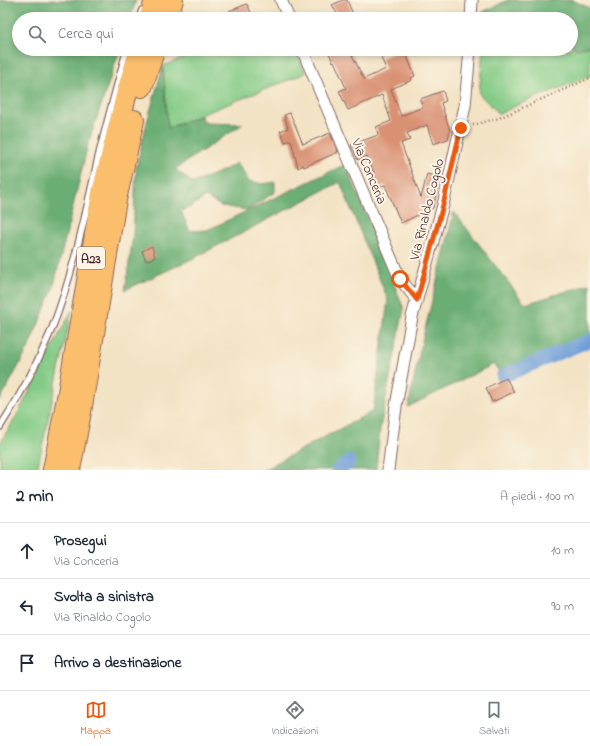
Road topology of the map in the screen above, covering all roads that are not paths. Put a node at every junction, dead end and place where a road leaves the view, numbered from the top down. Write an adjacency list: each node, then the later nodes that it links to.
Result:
1 (172, 0): 4 (highway)
2 (281, 0): 5 (street)
3 (472, 0): 6 (street)
4 (168, 12)
5 (287, 12)
6 (471, 12)
7 (125, 56): 14 (lane)
8 (138, 56): 15 (highway, A23)
9 (153, 56): 13 (highway, A23)
10 (305, 56): 12 (street, Via Conceria)
11 (469, 56): 12 (street, Via Rinaldo Cogolo)
12 (417, 300): 18 (street, Via Rinaldo Cogolo)
13 (81, 412): 16 (highway, A23); 17 (highway)
14 (0, 427)
15 (53, 470)
16 (70, 470)
17 (77, 470)
18 (388, 470)

